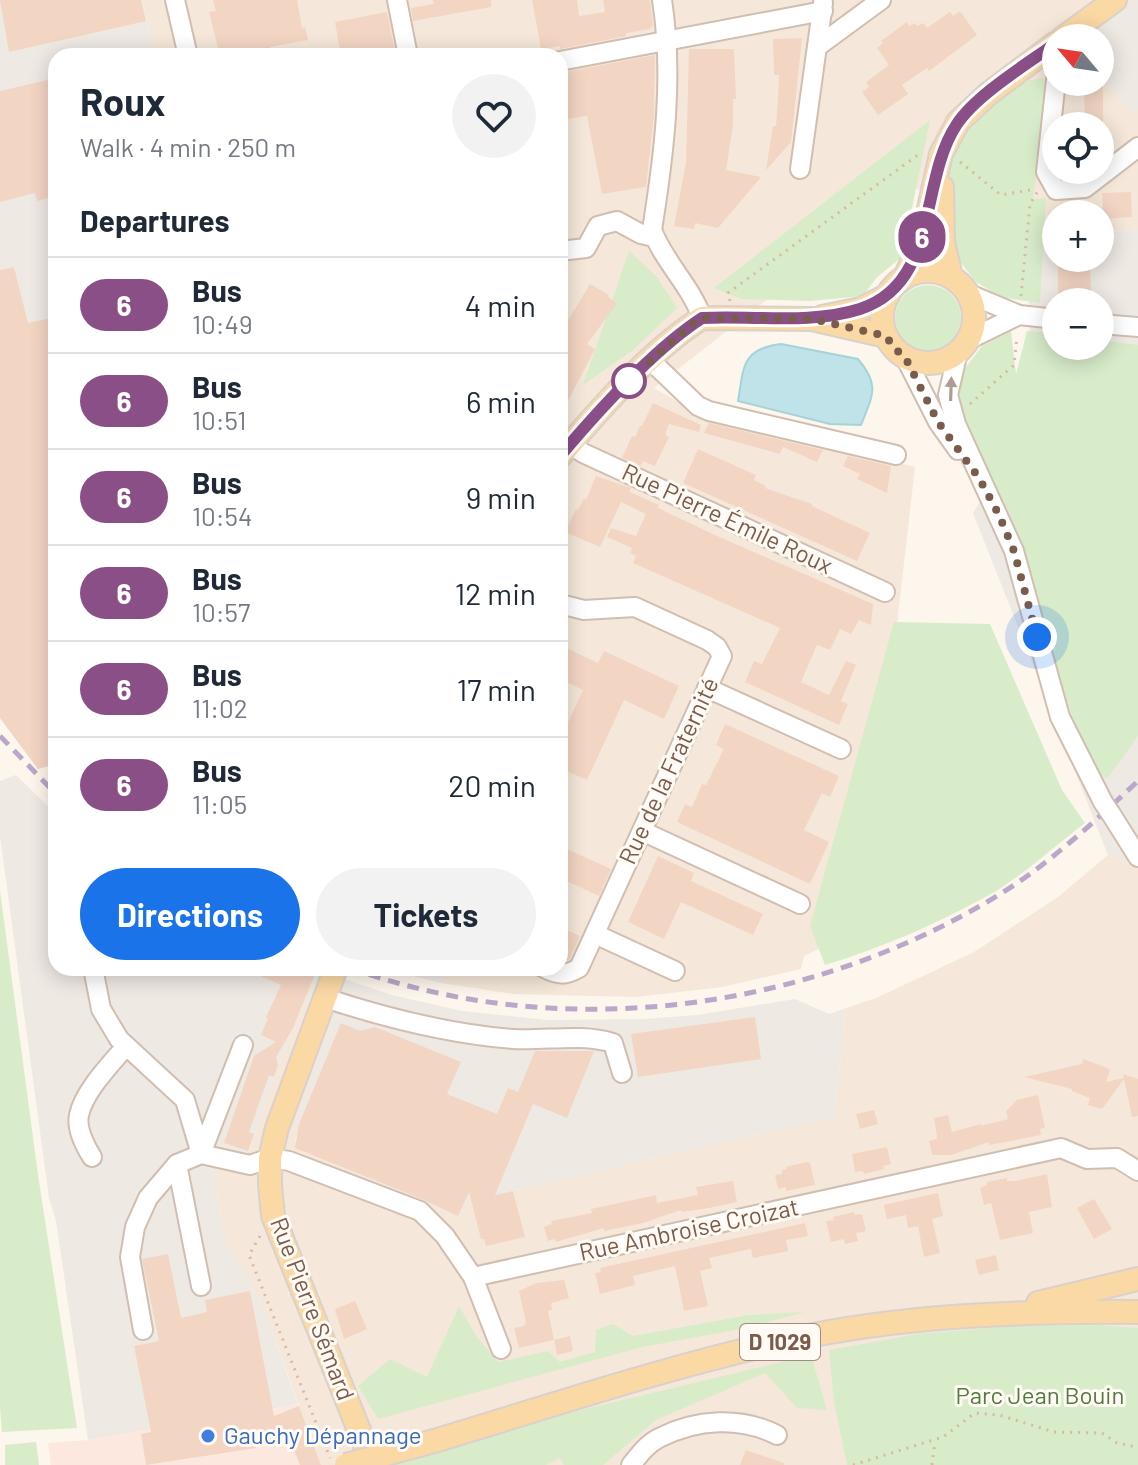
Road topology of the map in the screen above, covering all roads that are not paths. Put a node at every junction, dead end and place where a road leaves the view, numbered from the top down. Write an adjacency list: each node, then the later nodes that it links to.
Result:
1 (175, 0): 11 (street)
2 (397, 0): 12 (street)
3 (662, 0): 9 (street)
4 (881, 0): 7 (street)
5 (1115, 0): 8 (main road)
6 (823, 6): 9 (street); 10 (street)
7 (861, 6): 10 (street)
8 (1082, 24)
9 (669, 41): 13 (street); 19 (street)
10 (817, 47): 18 (street)
11 (186, 48)
12 (406, 48)
13 (568, 60)
14 (1042, 61): 17 (main road)
15 (1054, 96): 16 (street)
16 (1138, 147)
17 (941, 154): 21 (main road); 22 (main road)
18 (800, 169)
19 (654, 237): 20 (street); 27 (street)
20 (568, 250)
21 (905, 277): 22 (main road); 24 (main road)
22 (951, 277): 23 (main road)
23 (969, 294): 25 (street); 32 (main road)
24 (888, 295): 28 (main road); 31 (main road)
25 (1019, 315): 26 (street); 32 (street)
26 (1042, 317)
27 (702, 318): 28 (main road); 34 (main road)
28 (812, 319): 31 (main road)
29 (1114, 325): 30 (street)
30 (1138, 327)
31 (886, 336): 33 (main road)
32 (963, 346): 33 (main road); 38 (street, one-way to 32)
33 (905, 357): 38 (street)
34 (651, 361): 35 (main road); 37 (street)
35 (568, 447)
36 (568, 450): 39 (street, Rue Pierre Émile Roux)
37 (896, 455)
38 (979, 478): 44 (street)
39 (885, 592)
40 (568, 606): 41 (street, Rue de la Fraternité)
41 (707, 688): 42 (street); 43 (street, Rue de la Fraternité)
42 (841, 749)
43 (642, 831): 45 (street); 46 (street, Rue de la Fraternité)
44 (1138, 857)
45 (800, 904)
46 (595, 934): 47 (street); 48 (street, Rue de la Fraternité)
47 (675, 971)
48 (568, 974)
49 (95, 976): 53 (street)
50 (333, 976): 51 (main road, Rue Pierre Sémard)
51 (325, 998): 54 (street); 57 (main road, Rue Pierre Sémard)
52 (243, 1045): 55 (street)
53 (126, 1046): 55 (street); 56 (street)
54 (622, 1073)
55 (201, 1154): 57 (street); 58 (street)
56 (92, 1157)
57 (270, 1158): 60 (street); 71 (main road, Rue Pierre Sémard)
58 (177, 1164): 62 (street); 67 (street)
59 (1138, 1171): 60 (street, Rue Ambroise Croizat)
60 (473, 1277): 68 (street)
61 (1138, 1279): 65 (main road)
62 (201, 1286)
63 (1046, 1311): 64 (main road, D 1029); 65 (main road, D 1029); 66 (main road)
64 (1138, 1312)
65 (981, 1316): 70 (main road, D 1029, bridge)
66 (1138, 1324)
67 (143, 1330)
68 (501, 1349)
69 (777, 1435): 72 (street)
70 (346, 1465)
71 (373, 1465)
72 (631, 1465)

